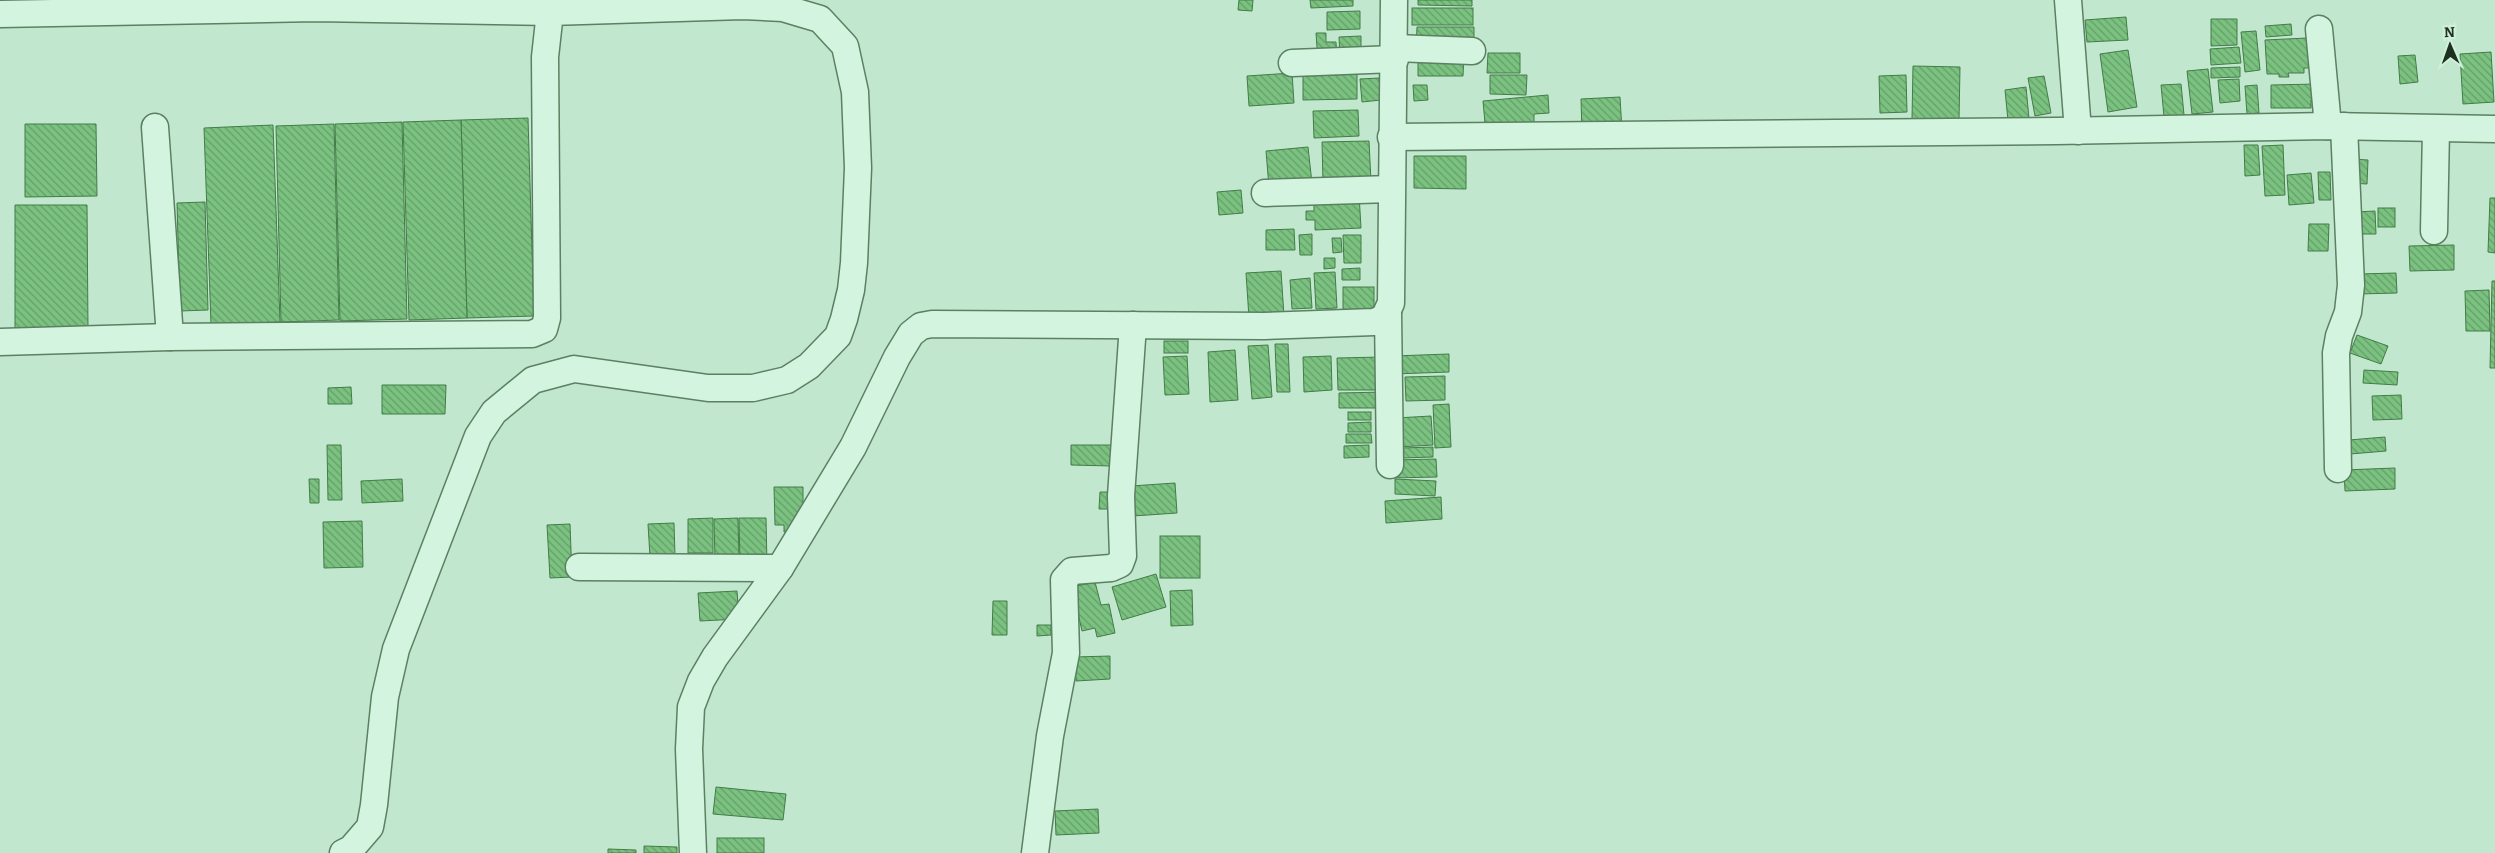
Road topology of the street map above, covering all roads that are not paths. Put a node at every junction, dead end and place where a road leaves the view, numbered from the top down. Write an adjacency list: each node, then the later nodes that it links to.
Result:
1 (1394, 0): 7 (street)
2 (2068, 0): 13 (street)
3 (550, 12): 4 (street); 20 (street); 26 (street)
4 (0, 14)
5 (2319, 29): 9 (street)
6 (1472, 51): 7 (street)
7 (1395, 53): 8 (street); 14 (street)
8 (1292, 63)
9 (2336, 126): 11 (street); 13 (street); 23 (street)
10 (155, 127): 20 (street)
11 (2436, 128): 12 (street); 17 (street)
12 (2495, 129)
13 (2078, 131): 14 (street)
14 (1392, 137): 15 (street)
15 (1391, 188): 16 (street); 18 (street)
16 (1265, 193)
17 (2434, 231)
18 (1388, 313): 19 (street); 22 (street)
19 (1133, 325): 25 (street); 28 (street)
20 (170, 337): 21 (street)
21 (0, 342)
22 (1390, 465)
23 (2338, 469)
24 (579, 567): 25 (street)
25 (780, 568): 27 (street)
26 (343, 853)
27 (693, 853)
28 (1035, 853)

